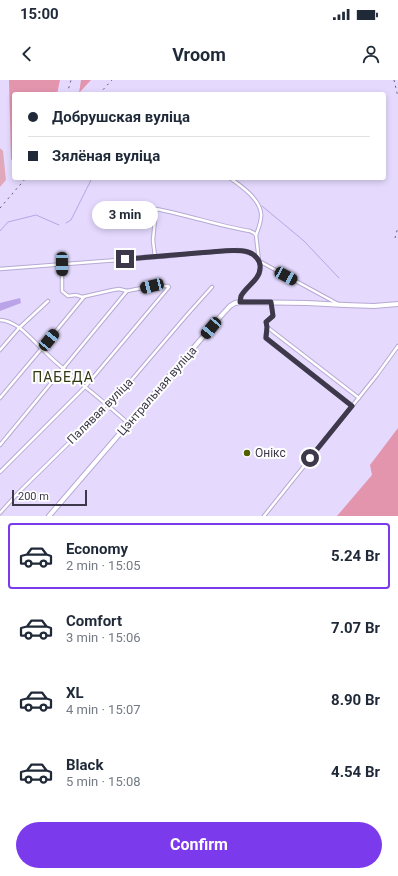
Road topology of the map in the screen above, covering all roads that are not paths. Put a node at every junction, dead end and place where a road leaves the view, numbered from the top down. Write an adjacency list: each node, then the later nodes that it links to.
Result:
1 (233, 180): 2 (street)
2 (256, 236): 3 (street); 4 (street)
3 (155, 257): 4 (street); 5 (street)
4 (259, 261): 11 (street); 14 (street)
5 (62, 264): 6 (street); 9 (street)
6 (0, 269)
7 (212, 287): 25 (street, Палявая вуліца)
8 (127, 291): 9 (street); 21 (street); 22 (street)
9 (85, 296): 19 (street)
10 (48, 301): 17 (street)
11 (240, 302): 12 (main road); 27 (main road, Цэнтральная вуліца)
12 (271, 302): 14 (main road); 16 (street)
13 (398, 304): 14 (main road)
14 (341, 305)
15 (0, 320): 17 (street)
16 (267, 327): 24 (street); 26 (street)
17 (19, 328): 19 (street); 20 (street)
18 (398, 346): 24 (street)
19 (42, 348): 21 (street); 23 (street)
20 (0, 350)
21 (63, 369): 22 (street); 28 (street)
22 (85, 387): 25 (street); 29 (street)
23 (0, 398)
24 (359, 398): 26 (street)
25 (109, 405): 27 (street); 30 (street, Палявая вуліца)
26 (352, 406): 32 (street)
27 (129, 424): 31 (main road, Цэнтральная вуліца)
28 (0, 445)
29 (0, 472)
30 (0, 513)
31 (49, 516)
32 (264, 516)

